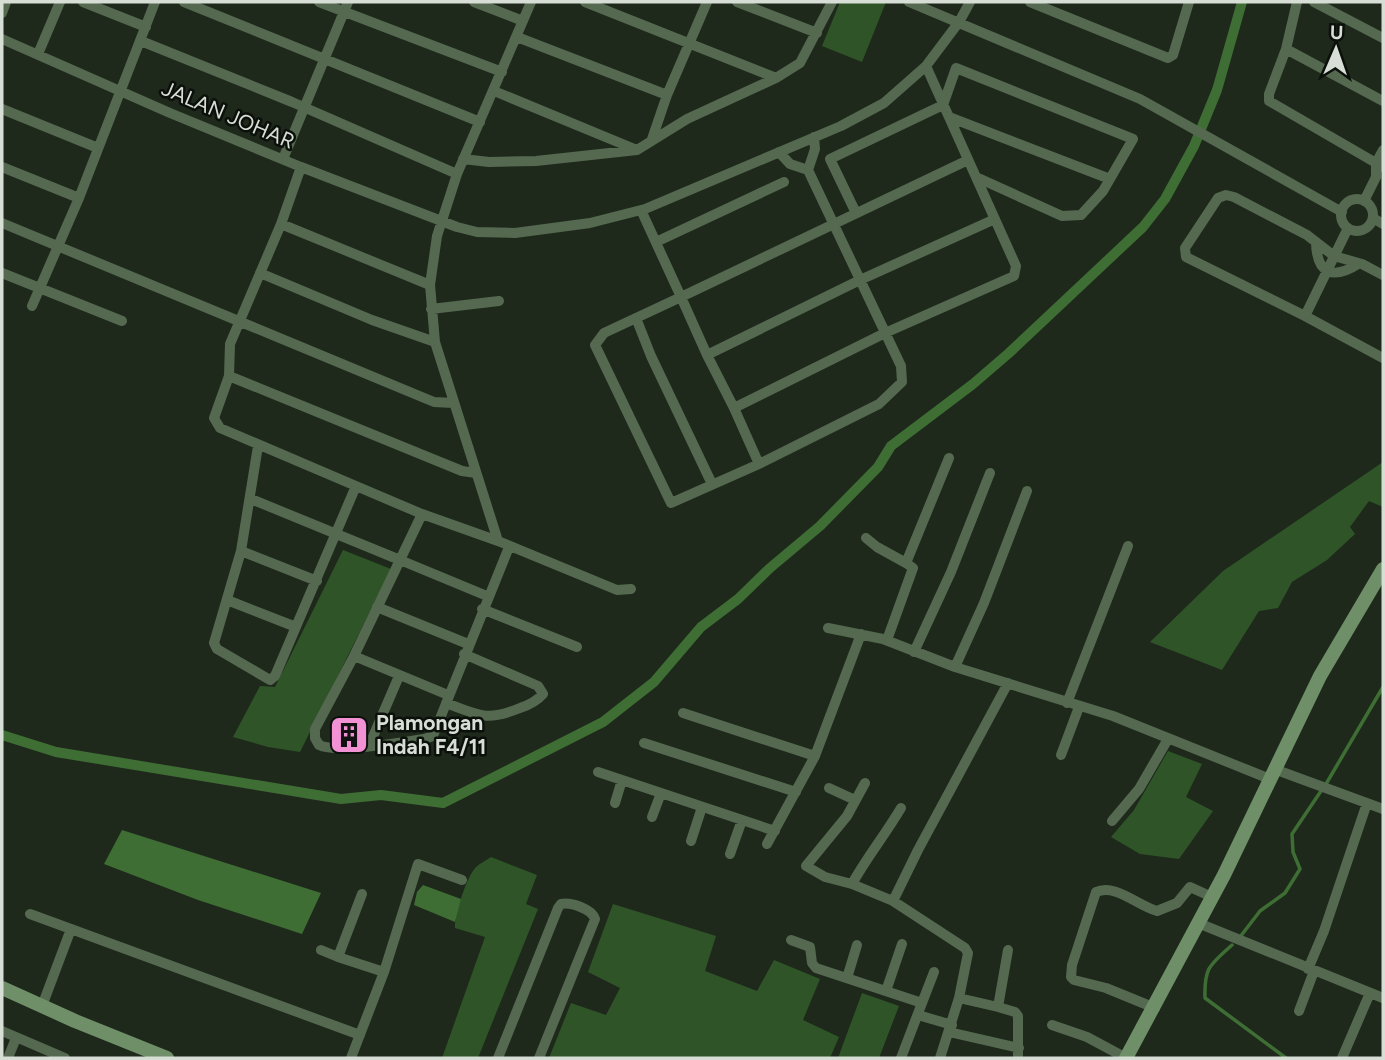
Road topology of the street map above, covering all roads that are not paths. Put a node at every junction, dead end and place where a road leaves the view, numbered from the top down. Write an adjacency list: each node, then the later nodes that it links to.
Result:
1 (6, 2): 20 (street)
2 (60, 2): 31 (street)
3 (83, 2): 23 (street)
4 (155, 2): 23 (street)
5 (184, 2): 32 (street)
6 (319, 2): 19 (street)
7 (474, 2): 21 (street)
8 (531, 2): 21 (street)
9 (585, 2): 29 (street)
10 (707, 2): 29 (street)
11 (737, 2): 24 (street)
12 (832, 2): 24 (street)
13 (909, 2): 22 (street)
14 (970, 2): 22 (street, JALAN JOHAR)
15 (1030, 2): 16 (street)
16 (1189, 2)
17 (1297, 2): 30 (street)
18 (1314, 2): 27 (street)
19 (346, 6): 32 (street); 34 (street)
20 (2, 13)
21 (523, 21): 25 (street)
22 (959, 22): 33 (street, JALAN JOHAR); 65 (street)
23 (146, 27): 28 (street)
24 (817, 33): 35 (street)
25 (517, 37): 34 (street); 38 (street)
26 (2, 38): 31 (street, JALAN JOHAR)
27 (1383, 38)
28 (141, 40): 37 (street); 41 (street)
29 (688, 44): 35 (street); 38 (street)
30 (1286, 49): 39 (street); 57 (street)
31 (38, 54): 37 (street, JALAN JOHAR)
32 (325, 59): 41 (street); 44 (street)
33 (926, 66): 40 (street); 45 (street, JALAN JOHAR)
34 (502, 72): 36 (street)
35 (776, 78): 46 (street)
36 (494, 90): 44 (street); 48 (street)
37 (119, 94): 47 (street); 51 (street, JALAN JOHAR)
38 (667, 95): 46 (street)
39 (1383, 101)
40 (943, 104): 43 (street); 60 (street); 66 (street)
41 (304, 107): 51 (street); 58 (street)
42 (2, 109): 47 (street)
43 (949, 117): 53 (street); 60 (street)
44 (480, 122): 52 (street)
45 (814, 137): 50 (street, JALAN JOHAR); 56 (street)
46 (652, 139): 48 (street)
47 (98, 148): 62 (street)
48 (637, 150): 52 (street)
49 (1383, 150): 57 (street)
50 (779, 152): 56 (street); 64 (street, JALAN JOHAR)
51 (284, 159): 55 (street, JALAN JOHAR)
52 (463, 159): 58 (street)
53 (968, 160): 59 (street); 66 (street)
54 (2, 167): 62 (street)
55 (301, 167): 69 (street, JALAN JOHAR); 72 (street)
56 (808, 170): 71 (street)
57 (1380, 170): 63 (street)
58 (457, 174): 69 (street)
59 (976, 177): 60 (street); 67 (street)
60 (1110, 178)
61 (784, 182): 75 (street)
62 (79, 198): 77 (street)
63 (1364, 201): 65 (street); 68 (street)
64 (641, 211): 69 (street, JALAN JOHAR); 75 (street)
65 (1342, 212): 74 (street)
66 (856, 213): 71 (street)
67 (995, 219): 84 (street); 95 (street)
68 (1373, 219): 73 (street); 74 (street)
69 (442, 220): 85 (street)
70 (2, 223): 77 (street)
71 (834, 223): 84 (street); 87 (street)
72 (281, 224): 82 (street); 85 (street)
73 (1383, 224)
74 (1348, 229): 78 (street)
75 (656, 242): 87 (street)
76 (1317, 243): 78 (street); 80 (street); 91 (street)
77 (59, 245): 86 (street); 93 (street)
78 (1334, 256): 79 (street); 80 (street)
79 (1358, 264): 80 (street); 83 (street)
80 (1327, 271): 91 (street)
81 (2, 273): 86 (street)
82 (260, 273): 93 (street); 96 (street)
83 (1383, 275)
84 (860, 280): 95 (street); 97 (street)
85 (430, 285): 90 (street)
86 (40, 288): 89 (street); 94 (street)
87 (681, 297): 92 (street); 97 (street)
88 (499, 301): 90 (street)
89 (32, 306)
90 (431, 309): 96 (street)
91 (1305, 316): 98 (street)
92 (636, 318): 107 (street); 107 (street)
93 (240, 320): 99 (street); 100 (street)
94 (122, 321)
95 (886, 333): 101 (street); 104 (street)
96 (435, 342): 100 (street)
97 (707, 355): 101 (street)
98 (1383, 358)
99 (229, 376): 102 (street); 105 (street)
100 (453, 403): 105 (street)
101 (734, 408): 104 (street)
102 (258, 446): 108 (street); 110 (street)
103 (949, 458): 119 (street)
104 (759, 464): 107 (street)
105 (476, 472): 114 (street)
106 (990, 473): 133 (street)
107 (712, 484)
108 (356, 486): 111 (street); 112 (street)
109 (1027, 491): 135 (street)
110 (251, 499): 112 (street); 117 (street)
111 (422, 514): 114 (street); 118 (street)
112 (336, 533): 118 (street); 121 (street)
113 (866, 538): 119 (street)
114 (498, 541): 116 (street)
115 (1128, 546): 139 (street)
116 (509, 547): 122 (street); 123 (street)
117 (241, 551): 121 (street); 124 (street)
118 (400, 560): 123 (street); 125 (street)
119 (906, 563): 130 (street)
120 (1383, 569): 148 (main road)
121 (317, 582): 127 (street)
122 (631, 589)
123 (487, 596): 126 (street)
124 (227, 600): 127 (street); 127 (street)
125 (377, 607): 132 (street); 134 (street)
126 (482, 609): 131 (street); 132 (street)
127 (296, 627)
128 (828, 628): 129 (street)
129 (861, 634): 130 (street); 146 (street)
130 (887, 640): 133 (street)
131 (577, 647)
132 (466, 649): 138 (street); 138 (street)
133 (914, 652): 135 (street)
134 (354, 656): 136 (street); 144 (street)
135 (955, 667): 137 (street)
136 (399, 676): 138 (street); 144 (street)
137 (1008, 683): 139 (street); 171 (street)
138 (447, 699): 144 (street)
139 (1067, 703): 140 (street)
140 (1079, 707): 142 (street); 145 (street)
141 (683, 713): 146 (street)
142 (1168, 739): 148 (street); 162 (street)
143 (644, 743): 152 (street)
144 (369, 746)
145 (1061, 755)
146 (815, 756): 152 (street)
147 (598, 772): 149 (street)
148 (1272, 774): 156 (street); 170 (main road)
149 (622, 780): 153 (street); 155 (street)
150 (865, 783): 154 (street)
151 (829, 788): 154 (street)
152 (796, 792): 163 (street)
153 (661, 793): 157 (street); 160 (street)
154 (855, 800): 168 (street)
155 (615, 803)
156 (1367, 803): 159 (street); 181 (street)
157 (702, 807): 161 (street); 164 (street)
158 (901, 808): 168 (street)
159 (1383, 809)
160 (652, 817)
161 (742, 820): 163 (street); 166 (street)
162 (1112, 821)
163 (775, 831): 165 (street)
164 (691, 841)
165 (767, 844)
166 (730, 854)
167 (462, 880): 182 (street)
168 (852, 884): 171 (street)
169 (362, 894): 180 (street)
170 (1212, 897): 173 (main road); 193 (street)
171 (893, 901): 188 (street)
172 (30, 914): 174 (street)
173 (1198, 923): 181 (street); 193 (main road)
174 (71, 929): 191 (street); 199 (street)
175 (791, 940): 184 (street)
176 (902, 944): 186 (street)
177 (857, 945): 184 (street)
178 (321, 950): 180 (street)
179 (1008, 950): 192 (street)
180 (338, 957): 182 (street)
181 (1311, 970): 187 (street); 194 (street)
182 (384, 972): 199 (street)
183 (934, 972): 190 (street)
184 (847, 978): 186 (street)
185 (2, 988): 191 (main road)
186 (886, 991): 190 (street)
187 (1370, 993): 189 (street); 212 (street)
188 (959, 998): 192 (street); 197 (street)
189 (1383, 998)
190 (922, 1003): 195 (street)
191 (42, 1006): 202 (main road)
192 (998, 1007): 201 (street)
193 (1155, 1008): 211 (main road)
194 (1300, 1010)
195 (918, 1015): 197 (street); 209 (street)
196 (1052, 1025): 211 (street)
197 (951, 1028): 201 (street); 210 (street)
198 (2, 1031): 200 (street)
199 (360, 1034): 206 (street)
200 (16, 1038): 203 (street); 204 (street)
201 (1018, 1053)
202 (149, 1055): 205 (main road)
203 (8, 1058)
204 (65, 1058)
205 (167, 1058)
206 (351, 1058)
207 (498, 1058): 208 (street)
208 (539, 1058)
209 (901, 1058)
210 (940, 1058)
211 (1126, 1058)
212 (1342, 1058)

